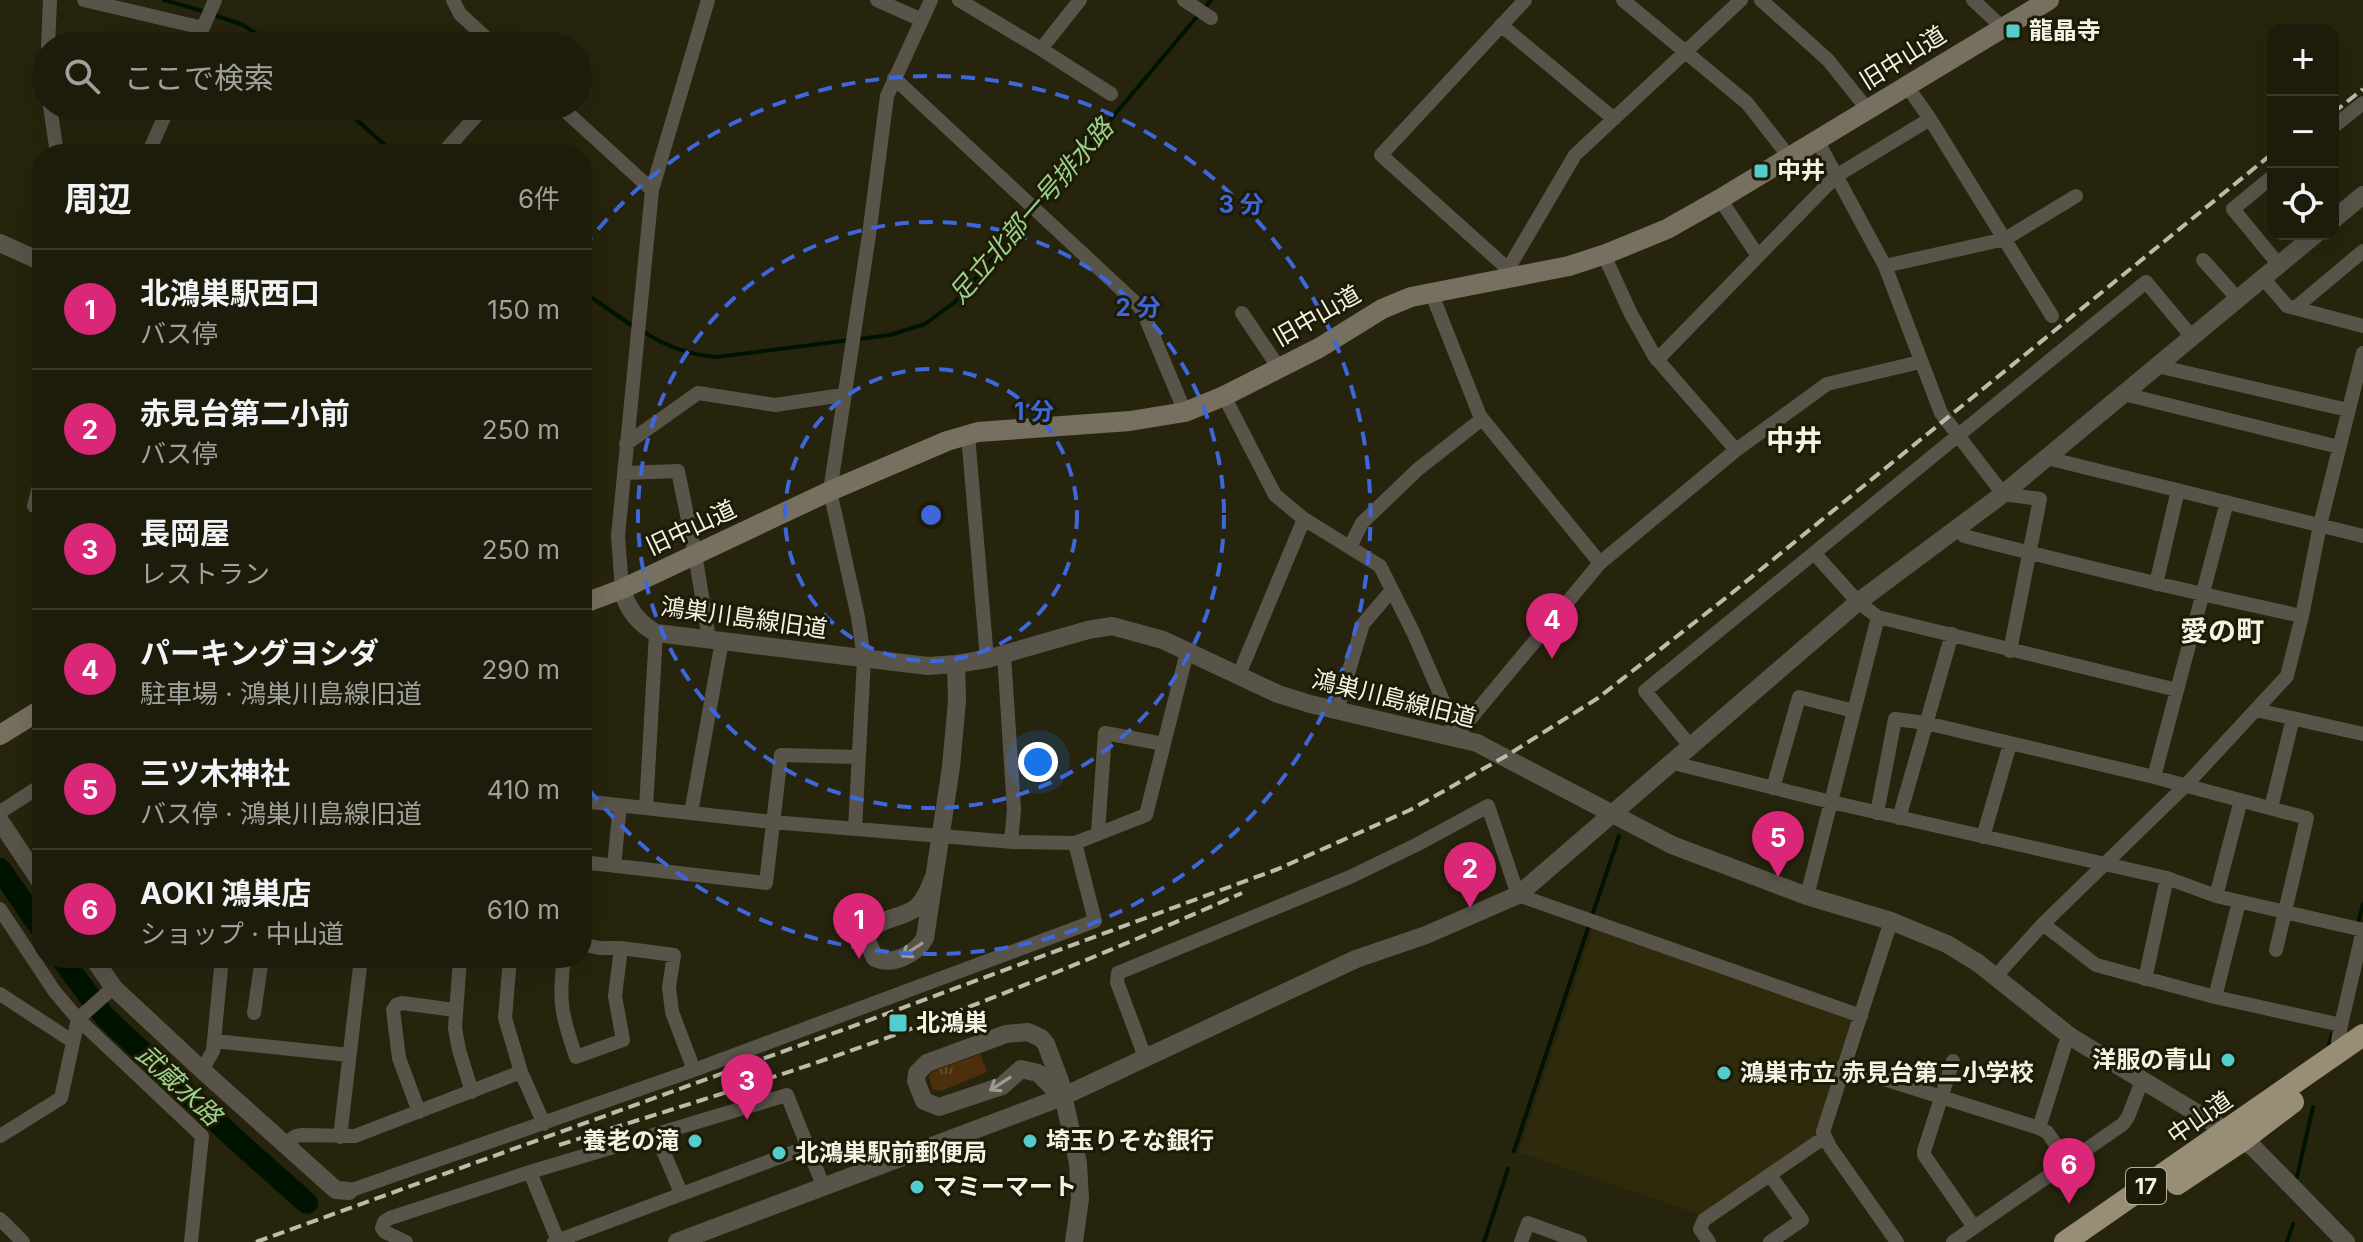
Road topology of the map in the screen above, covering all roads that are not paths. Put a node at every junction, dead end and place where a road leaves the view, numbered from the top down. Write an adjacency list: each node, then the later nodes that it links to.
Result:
1 (50, 0): 23 (street)
2 (84, 0): 20 (street)
3 (470, 0): 17 (street)
4 (708, 0): 47 (street)
5 (877, 0): 19 (street)
6 (931, 0): 19 (street)
7 (959, 0): 26 (street)
8 (1080, 0): 26 (street)
9 (1525, 0): 21 (street)
10 (1623, 0): 27 (street)
11 (1741, 0): 27 (street)
12 (1761, 0): 32 (street)
13 (1973, 0): 22 (street)
14 (2049, 0): 22 (main road, 旧中山道)
15 (214, 2): 20 (street)
16 (1189, 4): 18 (street)
17 (457, 7): 25 (street)
18 (1210, 17)
19 (922, 20): 28 (street)
20 (205, 24): 24 (street)
21 (1501, 25): 33 (street); 62 (street)
22 (2002, 27): 29 (main road, 旧中山道)
23 (49, 32)
24 (201, 32)
25 (481, 32)
26 (1041, 49): 30 (street)
27 (1686, 51): 33 (street); 44 (street)
28 (894, 78): 77 (street); 80 (street)
29 (1907, 86): 32 (main road, 旧中山道); 34 (street)
30 (1111, 94)
31 (2362, 104): 39 (street)
32 (1868, 110): 40 (main road, 旧中山道)
33 (1614, 119): 62 (street)
34 (1930, 119): 45 (street); 52 (street)
35 (52, 120): 41 (street)
36 (163, 120): 42 (street)
37 (472, 120): 43 (street)
38 (575, 120): 47 (street)
39 (2339, 122)
40 (1818, 142): 44 (main road, 旧中山道); 45 (street)
41 (56, 144)
42 (152, 144)
43 (451, 144)
44 (1790, 158): 50 (main road, 旧中山道)
45 (1836, 176): 57 (street); 61 (street)
46 (2267, 181): 60 (street)
47 (652, 190): 84 (street)
48 (2363, 195): 51 (street)
49 (2076, 196): 52 (street)
50 (1720, 199): 56 (main road, 旧中山道); 57 (street)
51 (2339, 215)
52 (2005, 239): 61 (street); 68 (street)
53 (2309, 240): 60 (street)
54 (0, 243): 58 (street)
55 (2363, 251): 66 (street)
56 (1604, 255): 62 (main road, 旧中山道); 72 (street)
57 (1758, 256): 72 (street)
58 (32, 257)
59 (2203, 260): 65 (street)
60 (2279, 265): 63 (street)
61 (1885, 266): 73 (street)
62 (1509, 273): 64 (main road, 旧中山道)
63 (2263, 278): 65 (street); 66 (street)
64 (1431, 292): 75 (main road, 旧中山道); 81 (street)
65 (2238, 299): 70 (street)
66 (2295, 308): 69 (street)
67 (1242, 313): 75 (street)
68 (2052, 316)
69 (2363, 326)
70 (2192, 337): 74 (street); 83 (street)
71 (2363, 353): 79 (street)
72 (1657, 360): 86 (street)
73 (1920, 362): 83 (street); 86 (street)
74 (2157, 366): 76 (street); 79 (street)
75 (1279, 368): 78 (main road, 旧中山道)
76 (2124, 394): 85 (street); 87 (street)
77 (843, 395): 84 (street); 90 (street)
78 (1224, 396): 80 (main road, 旧中山道); 93 (street)
79 (2348, 410): 85 (street)
80 (1185, 412): 82 (main road, 旧中山道)
81 (1482, 419): 97 (street); 101 (street)
82 (968, 435): 90 (main road, 旧中山道); 115 (street)
83 (1957, 437): 91 (street); 100 (street)
84 (626, 444): 88 (street)
85 (2339, 447): 94 (street)
86 (1736, 450): 101 (street)
87 (2047, 458): 89 (street); 91 (street)
88 (624, 473): 99 (street); 103 (street)
89 (2178, 490): 92 (street); 102 (street)
90 (830, 491): 99 (main road, 旧中山道); 116 (street)
91 (2003, 494): 95 (street); 98 (street)
92 (2227, 502): 94 (street); 105 (street)
93 (1304, 519): 97 (street); 118 (street)
94 (2320, 525): 96 (street); 108 (street)
95 (1958, 528): 98 (street); 107 (street)
96 (2363, 536)
97 (1350, 547): 104 (street)
98 (2030, 553): 102 (street); 113 (street)
99 (695, 554): 103 (main road, 旧中山道); 112 (street)
100 (1815, 554): 107 (street); 131 (street)
101 (1600, 563): 128 (street)
102 (2156, 584): 105 (street)
103 (622, 589): 106 (main road, 旧中山道); 110 (street, 鴻巣川島線旧道)
104 (1392, 590): 120 (street); 128 (street)
105 (2202, 595): 108 (street); 119 (street)
106 (592, 600)
107 (1858, 602): 109 (street); 131 (street)
108 (2302, 616): 121 (street)
109 (1878, 617): 111 (street); 122 (street)
110 (656, 633): 112 (street, 鴻巣川島線旧道); 142 (street)
111 (1952, 634): 113 (street); 125 (street)
112 (716, 640): 116 (street, 鴻巣川島線旧道); 145 (street)
113 (2010, 651): 119 (street)
114 (1187, 652): 115 (street, 鴻巣川島線旧道); 118 (street, 鴻巣川島線旧道); 129 (street)
115 (995, 656): 117 (street, 鴻巣川島線旧道); 155 (street)
116 (864, 659): 117 (street, 鴻巣川島線旧道); 132 (street)
117 (956, 664): 153 (street)
118 (1238, 677): 120 (street, 鴻巣川島線旧道)
119 (2177, 690): 134 (street)
120 (1337, 710): 128 (street, 鴻巣川島線旧道)
121 (2256, 710): 124 (street); 135 (street)
122 (1854, 711): 136 (street); 140 (street)
123 (32, 715): 127 (main road)
124 (2293, 718): 126 (street); 143 (street)
125 (1926, 723): 130 (street); 146 (street); 148 (street)
126 (2363, 734)
127 (0, 735)
128 (1455, 737): 147 (street, 鴻巣川島線旧道)
129 (1164, 744): 152 (street); 152 (street)
130 (2010, 744): 134 (street); 154 (street)
131 (1691, 747): 133 (street)
132 (858, 757): 150 (street); 151 (street)
133 (1673, 763): 136 (street); 147 (street)
134 (2154, 777): 135 (street)
135 (2186, 785): 138 (street); 158 (street)
136 (1773, 788): 140 (street)
137 (32, 791): 144 (street)
138 (2241, 800): 143 (street); 165 (street)
139 (592, 802): 141 (street)
140 (1831, 802): 146 (street); 164 (street)
141 (620, 805): 142 (street); 159 (street)
142 (646, 808): 145 (street)
143 (2271, 808): 168 (street)
144 (0, 812)
145 (691, 813): 150 (street)
146 (1877, 813): 148 (street)
147 (1614, 814): 163 (street); 164 (street, 鴻巣川島線旧道)
148 (1899, 818): 154 (street)
149 (0, 821): 160 (street)
150 (772, 822): 151 (street); 159 (street)
151 (855, 829): 153 (street)
152 (1098, 832): 156 (street)
153 (940, 835): 155 (street); 162 (street)
154 (1983, 837): 158 (street)
155 (1011, 842): 156 (street)
156 (1075, 843): 205 (street)
157 (592, 863): 159 (street)
158 (2104, 864): 161 (street); 170 (street)
159 (614, 866)
160 (32, 869)
161 (2167, 878): 165 (street); 185 (street)
162 (933, 879): 162 (street, one-way to 162)
163 (1518, 895): 192 (street); 201 (street); 201 (street)
164 (1807, 896): 169 (street, 鴻巣川島線旧道)
165 (2216, 896): 166 (street)
166 (2239, 902): 168 (street); 188 (street)
167 (0, 909): 175 (street)
168 (2284, 912): 171 (street); 174 (street)
169 (1891, 921): 184 (street, 鴻巣川島線旧道); 192 (street)
170 (2043, 924): 184 (street); 185 (street)
171 (2363, 930): 193 (street)
172 (592, 946): 173 (street)
173 (621, 948): 183 (street); 205 (street)
174 (2276, 950)
175 (32, 957)
176 (39, 968): 191 (street)
177 (98, 968): 186 (street)
178 (221, 968): 197 (street)
179 (261, 968): 190 (street)
180 (360, 968): 200 (street)
181 (459, 968): 189 (street)
182 (509, 968): 206 (street)
183 (563, 968)
184 (1995, 977): 195 (street, 鴻巣川島線旧道)
185 (2145, 979): 188 (street)
186 (110, 991): 191 (street); 204 (street)
187 (0, 994): 196 (street)
188 (2215, 997): 193 (street)
189 (455, 1010): 208 (street); 211 (street)
190 (254, 1013)
191 (81, 1016): 196 (street); 232 (street)
192 (1861, 1016): 203 (street)
193 (2341, 1025): 198 (street)
194 (2363, 1035): 198 (highway, 中山道 / 17)
195 (2071, 1037): 207 (street, 鴻巣川島線旧道); 213 (street)
196 (72, 1041): 216 (street)
197 (214, 1041): 200 (street); 204 (street)
198 (2339, 1051): 215 (highway, 中山道 / 17)
199 (2363, 1051): 215 (highway, 中山道 / 17)
200 (349, 1055): 217 (street)
201 (1145, 1057): 209 (street)
202 (1953, 1061): 210 (street)
203 (1843, 1066): 210 (street); 218 (street)
204 (202, 1070): 219 (street)
205 (694, 1070): 212 (street)
206 (521, 1072): 208 (street); 212 (street)
207 (2142, 1081): 215 (street, 鴻巣川島線旧道); 221 (street)
208 (472, 1092): 211 (street)
209 (1062, 1097): 209 (street, one-way to 209); 224 (street); 235 (street)
210 (1941, 1097): 213 (street); 228 (street)
211 (419, 1112): 217 (street)
212 (544, 1124): 225 (street)
213 (2039, 1128): 221 (street)
214 (656, 1134): 220 (street); 222 (street); 226 (street)
215 (2235, 1135): 229 (street, 鴻巣川島線旧道); 242 (highway, 中山道 / 17); 243 (highway, 中山道 / 17)
216 (0, 1136)
217 (340, 1137): 219 (street)
218 (1825, 1139): 223 (street); 240 (street)
219 (284, 1144): 225 (street)
220 (807, 1147): 224 (street); 226 (street)
221 (2068, 1162): 228 (street)
222 (530, 1172): 230 (street); 233 (street)
223 (1770, 1175): 238 (street); 239 (street)
224 (824, 1188): 234 (street)
225 (349, 1191)
226 (681, 1193): 230 (street)
227 (0, 1219): 231 (street)
228 (1974, 1227): 241 (street)
229 (2335, 1238)
230 (556, 1241)
231 (23, 1242)
232 (191, 1242)
233 (406, 1242)
234 (677, 1242)
235 (1074, 1242)
236 (1521, 1242): 237 (street)
237 (1580, 1242)
238 (1709, 1242)
239 (1770, 1242)
240 (1897, 1242)
241 (1953, 1242)
242 (2065, 1242)
243 (2089, 1242)

